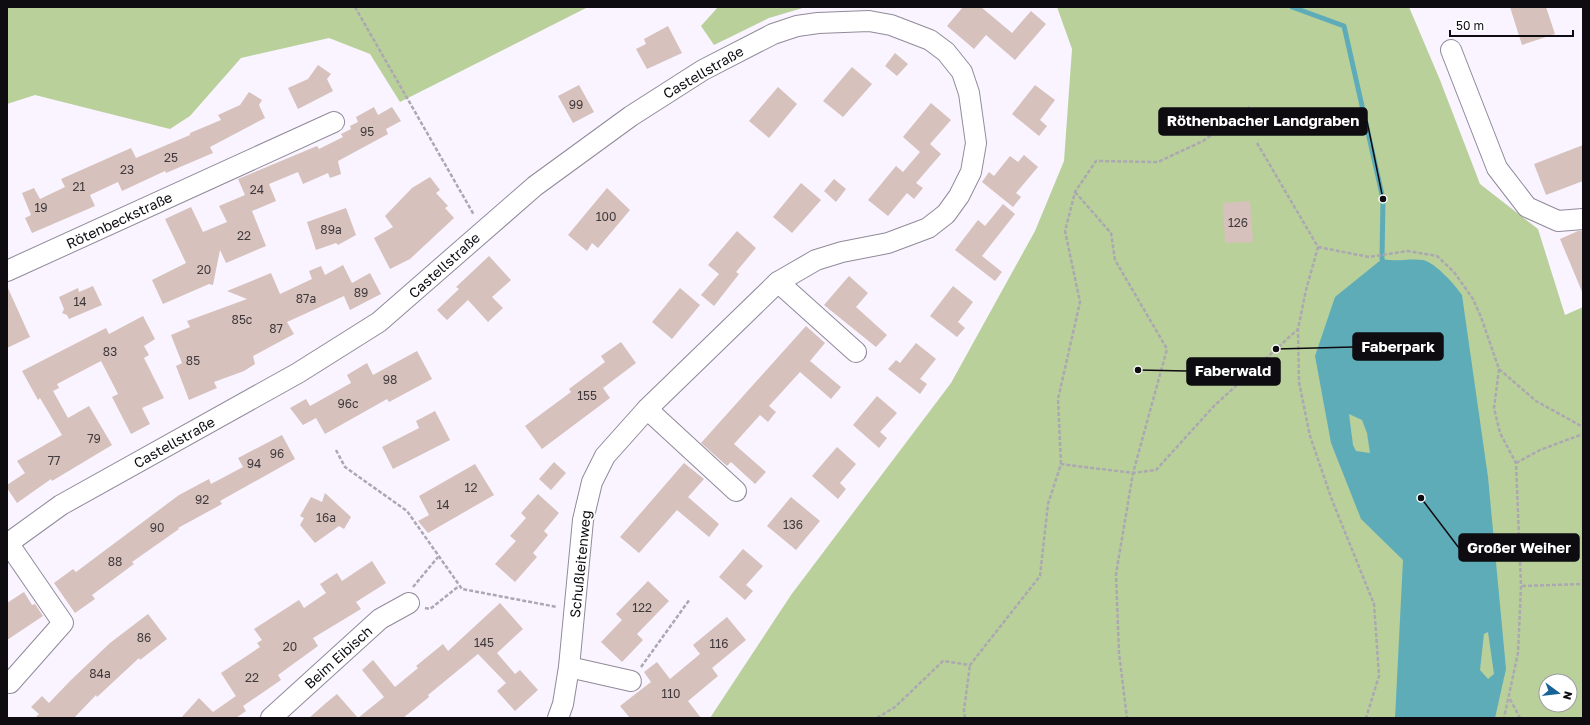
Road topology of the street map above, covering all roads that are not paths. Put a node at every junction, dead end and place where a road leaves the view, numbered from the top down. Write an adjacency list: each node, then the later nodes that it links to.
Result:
1 (874, 14): 6 (street, Schußleitenweg); 10 (street, Castellstraße)
2 (1451, 50): 4 (street)
3 (334, 122): 5 (street, Rötenbeckstraße)
4 (1583, 219)
5 (7, 271)
6 (778, 282): 7 (street); 8 (street, Schußleitenweg)
7 (856, 352)
8 (647, 409): 9 (street); 12 (street, Schußleitenweg)
9 (736, 492)
10 (8, 543): 14 (street, Castellstraße)
11 (409, 603): 15 (street, Beim Eibisch)
12 (569, 667): 13 (street); 16 (street, Schußleitenweg)
13 (631, 681)
14 (10, 683)
15 (271, 718)
16 (558, 718)

